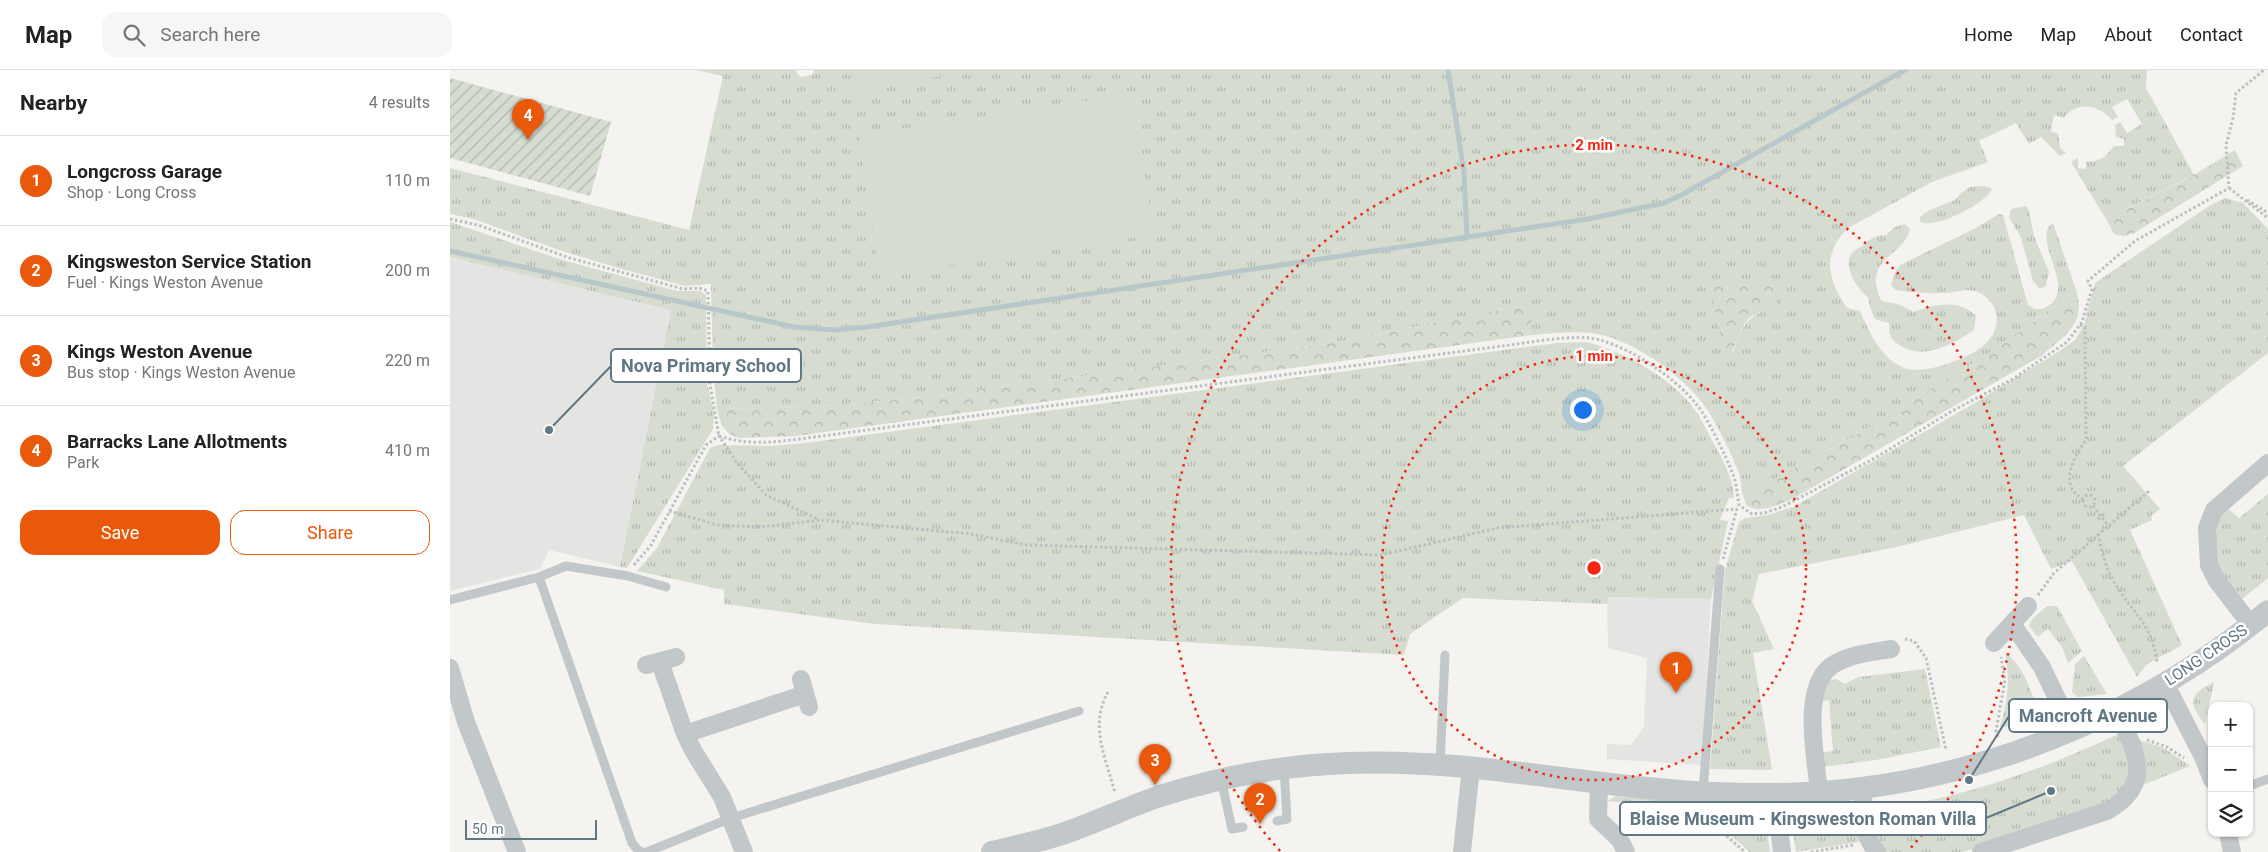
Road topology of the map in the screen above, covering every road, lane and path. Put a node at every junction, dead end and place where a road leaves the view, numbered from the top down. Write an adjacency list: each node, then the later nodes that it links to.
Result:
1 (2264, 70): 2 (path)
2 (2229, 188): 3 (path); 4 (path); 6 (path)
3 (2268, 213)
4 (2268, 218)
5 (450, 219): 7 (path)
6 (2080, 325): 10 (path); 12 (path)
7 (719, 436): 12 (path); 13 (path); 16 (path)
8 (2268, 464): 25 (street)
9 (2149, 492): 17 (path)
10 (2083, 499): 11 (path); 11 (path)
11 (2094, 506): 15 (path)
12 (1738, 507): 16 (path); 19 (path)
13 (669, 512): 16 (path); 20 (path)
14 (2106, 512): 15 (path)
15 (2100, 518): 17 (path)
16 (820, 520)
17 (2108, 525): 18 (path)
18 (2098, 534): 24 (path); 32 (path)
19 (1720, 569): 52 (lane)
20 (628, 576): 21 (lane); 22 (lane)
21 (539, 577): 23 (lane); 62 (lane)
22 (666, 587)
23 (450, 600)
24 (2028, 606): 26 (street)
25 (2260, 618): 32 (street, LONG CROSS)
26 (2013, 625): 27 (street); 37 (street)
27 (1994, 643): 41 (path)
28 (1891, 649): 40 (path); 53 (street)
29 (1445, 655): 43 (lane)
30 (661, 661): 38 (street)
31 (450, 668): 61 (street)
32 (2161, 673): 35 (street, LONG CROSS); 42 (street)
33 (1108, 692): 55 (path)
34 (805, 694): 38 (street)
35 (2116, 710): 37 (street, LONG CROSS); 39 (street)
36 (1079, 711): 56 (lane)
37 (2072, 730): 41 (street, LONG CROSS)
38 (685, 734): 56 (street)
39 (2130, 740): 42 (path); 71 (street)
40 (1946, 750)
41 (2004, 756): 51 (street, LONG CROSS)
42 (2204, 759): 46 (street)
43 (1440, 765): 44 (street, LONG CROSS); 45 (street, LONG CROSS)
44 (1284, 767): 48 (street, LONG CROSS); 57 (lane)
45 (1471, 767): 49 (street, LONG CROSS); 66 (street)
46 (2208, 770)
47 (2268, 779): 50 (lane)
48 (1221, 780): 55 (street, LONG CROSS); 58 (lane)
49 (1599, 782): 52 (street, LONG CROSS); 67 (street)
50 (2253, 785)
51 (1863, 788): 53 (street, LONG CROSS); 60 (street)
52 (1698, 792): 54 (street, LONG CROSS); 68 (path)
53 (1819, 792): 54 (street, LONG CROSS)
54 (1774, 794): 69 (street)
55 (1120, 810): 65 (street, LONG CROSS)
56 (731, 818): 63 (lane); 64 (street)
57 (1277, 821)
58 (1243, 827)
59 (2229, 837): 72 (street)
60 (1873, 848): 70 (path)
61 (518, 852)
62 (642, 852)
63 (647, 852)
64 (744, 852)
65 (992, 852)
66 (1462, 852)
67 (1626, 852)
68 (1745, 852)
69 (1782, 852)
70 (1812, 852)
71 (1981, 852)
72 (2232, 852)

